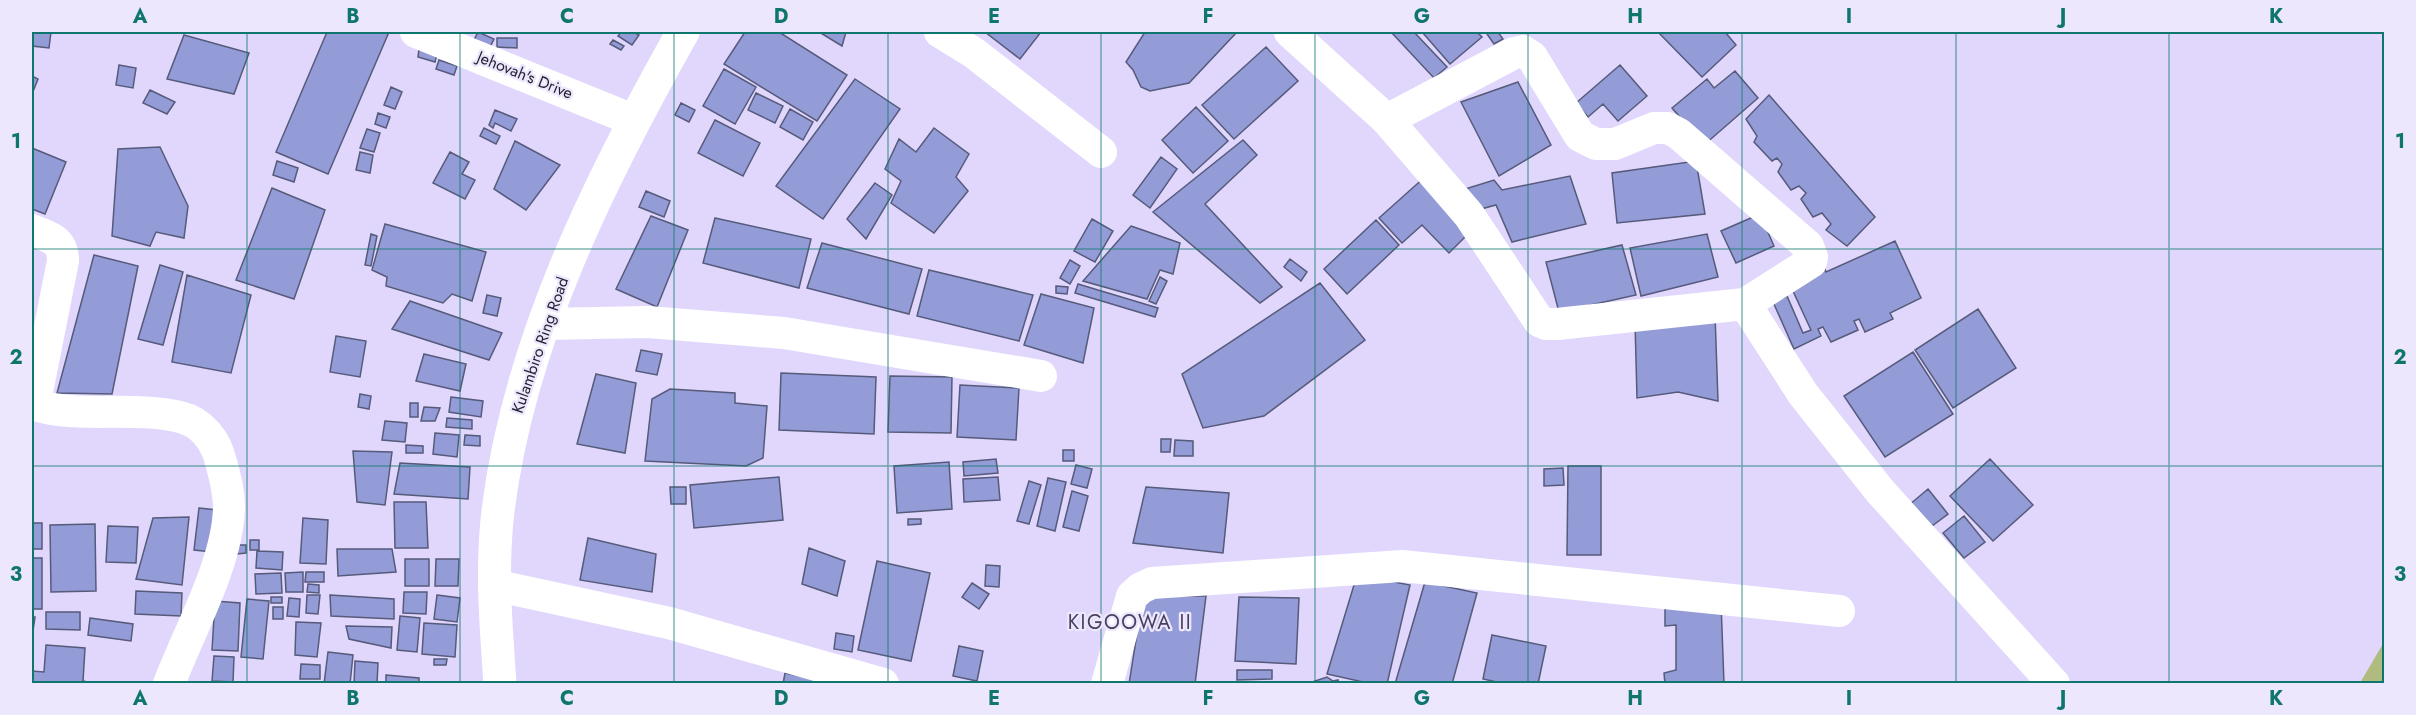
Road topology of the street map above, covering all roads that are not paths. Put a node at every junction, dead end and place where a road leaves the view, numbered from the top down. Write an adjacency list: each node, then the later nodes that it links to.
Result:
1 (416, 32): 5 (street, Jehovah's Drive)
2 (683, 32): 5 (street, Kulambiro Ring Road)
3 (940, 32): 7 (street)
4 (1290, 32): 6 (street)
5 (633, 120): 10 (street, Kulambiro Ring Road)
6 (1387, 120): 9 (street); 9 (street)
7 (1101, 152)
8 (32, 230): 14 (street)
9 (1745, 304): 18 (street)
10 (544, 324): 11 (street); 12 (street, Kulambiro Ring Road)
11 (1041, 376)
12 (494, 585): 15 (street, Kulambiro Ring Road); 16 (street)
13 (1839, 610): 17 (street)
14 (169, 684)
15 (500, 684)
16 (883, 684)
17 (1107, 684)
18 (2054, 684)

